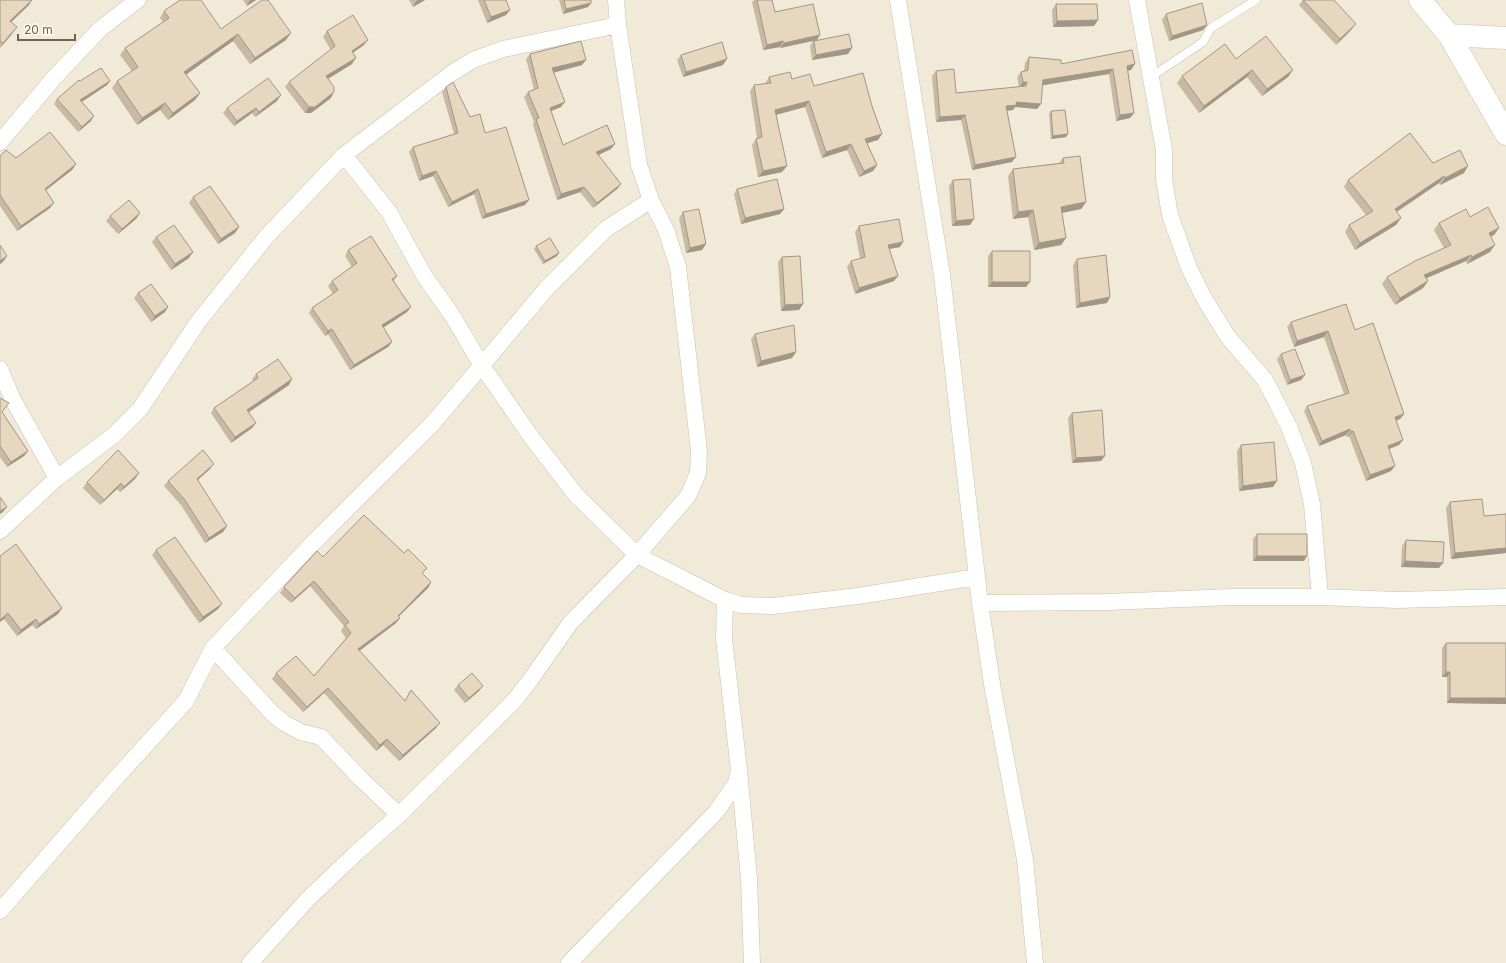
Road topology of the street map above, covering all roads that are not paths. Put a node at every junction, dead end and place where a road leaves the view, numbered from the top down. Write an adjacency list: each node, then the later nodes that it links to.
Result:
1 (138, 0): 12 (street)
2 (616, 0): 7 (street)
3 (898, 0): 20 (street)
4 (1137, 0): 10 (street)
5 (1256, 0): 10 (lane)
6 (1420, 0): 8 (street)
7 (618, 25): 13 (street); 14 (street)
8 (1450, 35): 9 (street); 11 (street)
9 (1506, 38)
10 (1151, 77): 21 (street)
11 (1506, 134)
12 (0, 142)
13 (344, 155): 15 (street); 17 (street)
14 (651, 200): 15 (street); 19 (street)
15 (482, 366): 19 (street); 25 (street)
16 (0, 369): 17 (street)
17 (57, 478): 18 (street)
18 (0, 531)
19 (638, 554): 23 (street); 27 (street)
20 (977, 577): 23 (street); 24 (street)
21 (1320, 597): 22 (street); 24 (street)
22 (1506, 597)
23 (725, 600): 26 (street)
24 (980, 603): 32 (street)
25 (213, 648): 27 (street); 28 (street)
26 (739, 770): 30 (street); 31 (street)
27 (400, 815): 29 (street)
28 (0, 911)
29 (250, 963)
30 (569, 963)
31 (752, 963)
32 (1035, 963)

